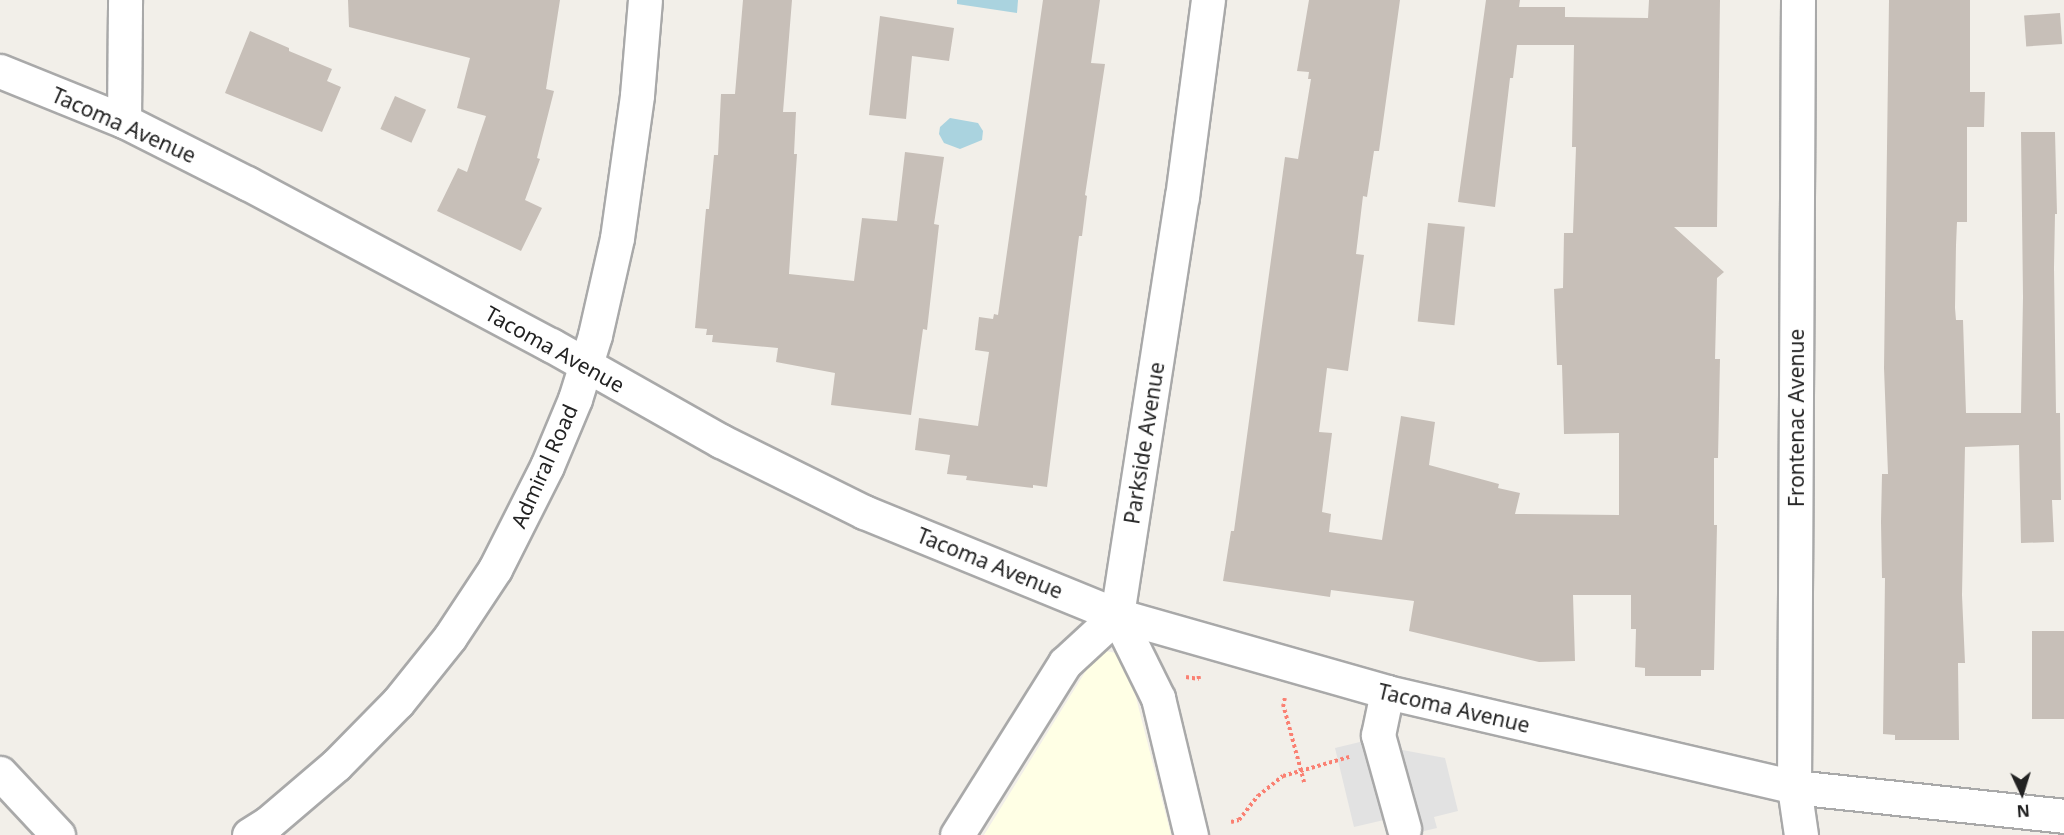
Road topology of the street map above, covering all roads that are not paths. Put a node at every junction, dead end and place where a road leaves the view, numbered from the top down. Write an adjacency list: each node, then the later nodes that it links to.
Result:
1 (125, 0): 6 (street)
2 (645, 0): 7 (street, Admiral Road)
3 (1208, 0): 8 (street, Parkside Avenue)
4 (1798, 0): 11 (street, Frontenac Avenue)
5 (0, 71): 6 (street, Tacoma Avenue)
6 (124, 121): 7 (street, Tacoma Avenue)
7 (585, 365): 8 (street, Tacoma Avenue); 15 (street, Admiral Road)
8 (1117, 615): 9 (street, Tacoma Avenue); 16 (street); 17 (street)
9 (1387, 693): 11 (street, Tacoma Avenue); 13 (street)
10 (0, 773): 14 (street)
11 (1794, 787): 12 (street, Tacoma Avenue); 18 (street, Frontenac Avenue)
12 (2064, 816)
13 (1404, 828)
14 (58, 835)
15 (249, 835)
16 (957, 835)
17 (1191, 835)
18 (1801, 835)

